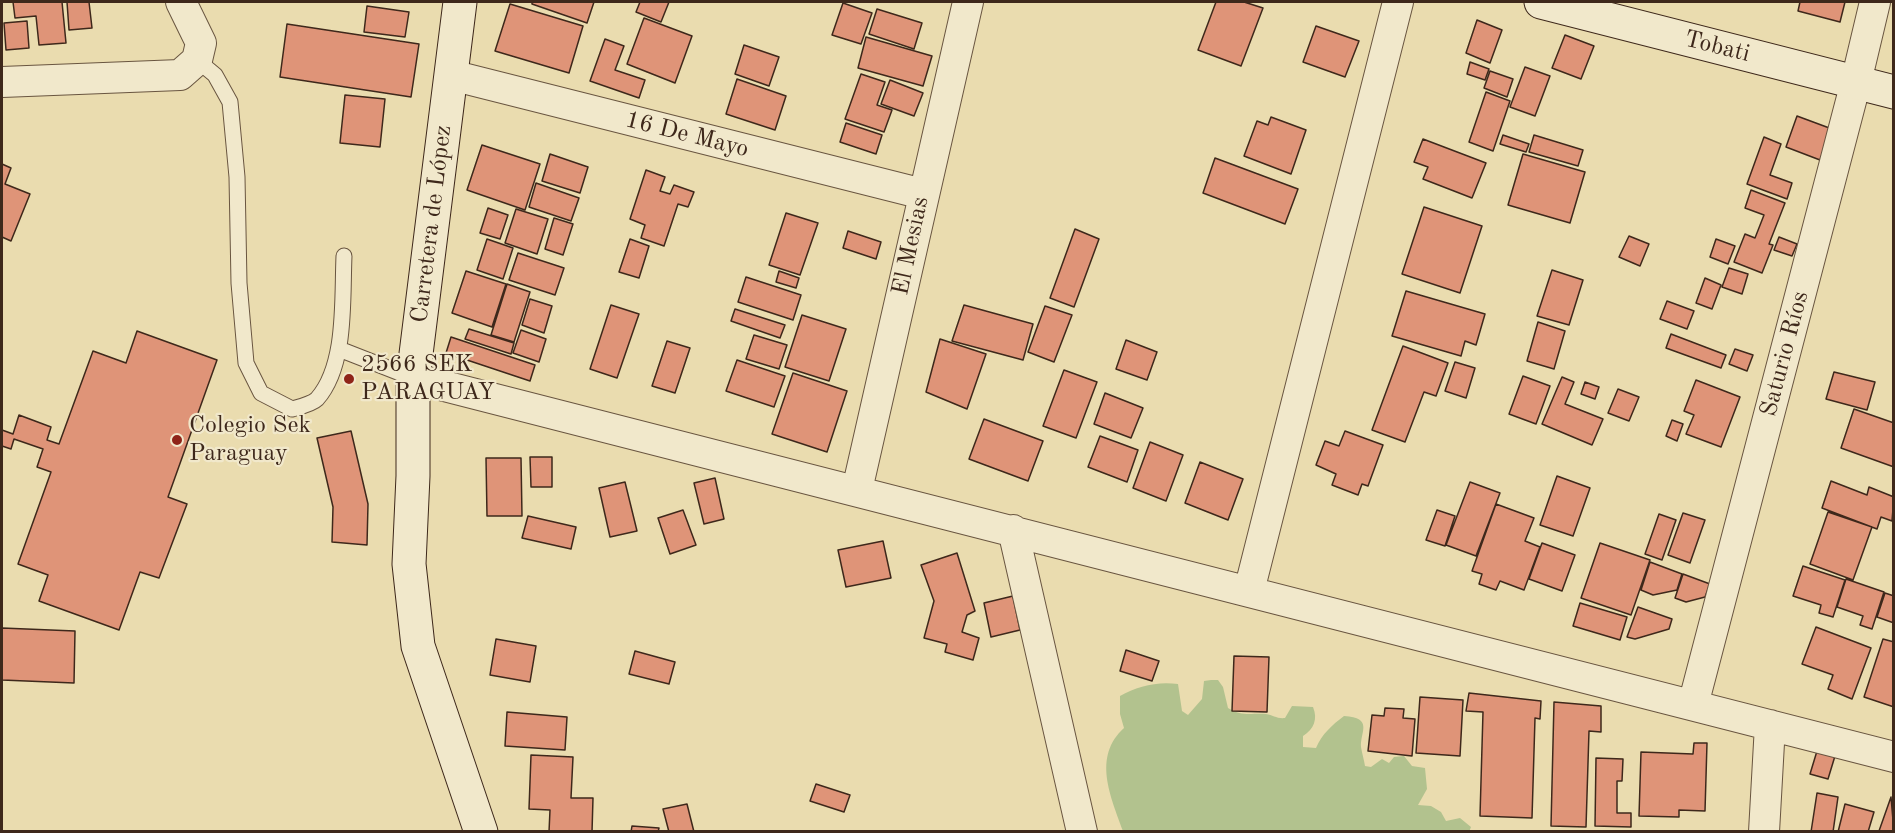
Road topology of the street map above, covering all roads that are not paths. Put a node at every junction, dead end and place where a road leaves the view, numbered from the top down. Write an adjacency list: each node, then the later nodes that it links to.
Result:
1 (181, 2): 7 (street)
2 (460, 2): 8 (main road, Carretera de López)
3 (968, 2): 12 (street, El Mesias)
4 (1398, 2): 18 (street)
5 (1541, 2): 10 (main road, Tobati)
6 (1875, 2): 10 (street, Saturio Ríos)
7 (199, 52): 9 (street); 14 (lane)
8 (451, 75): 12 (street, 16 De Mayo); 15 (main road, Carretera de López)
9 (2, 82)
10 (1856, 82): 11 (main road, Tobati); 19 (street, Saturio Ríos)
11 (1893, 92)
12 (923, 194): 16 (street, El Mesias)
13 (344, 256): 14 (lane)
14 (339, 349): 15 (lane)
15 (413, 378): 16 (street); 22 (main road, Carretera de López)
16 (857, 490): 17 (street)
17 (1013, 530): 18 (street); 23 (street)
18 (1249, 591): 19 (street)
19 (1693, 705): 20 (street)
20 (1770, 725): 21 (street); 24 (street)
21 (1893, 757)
22 (480, 831)
23 (1082, 831)
24 (1764, 831)

